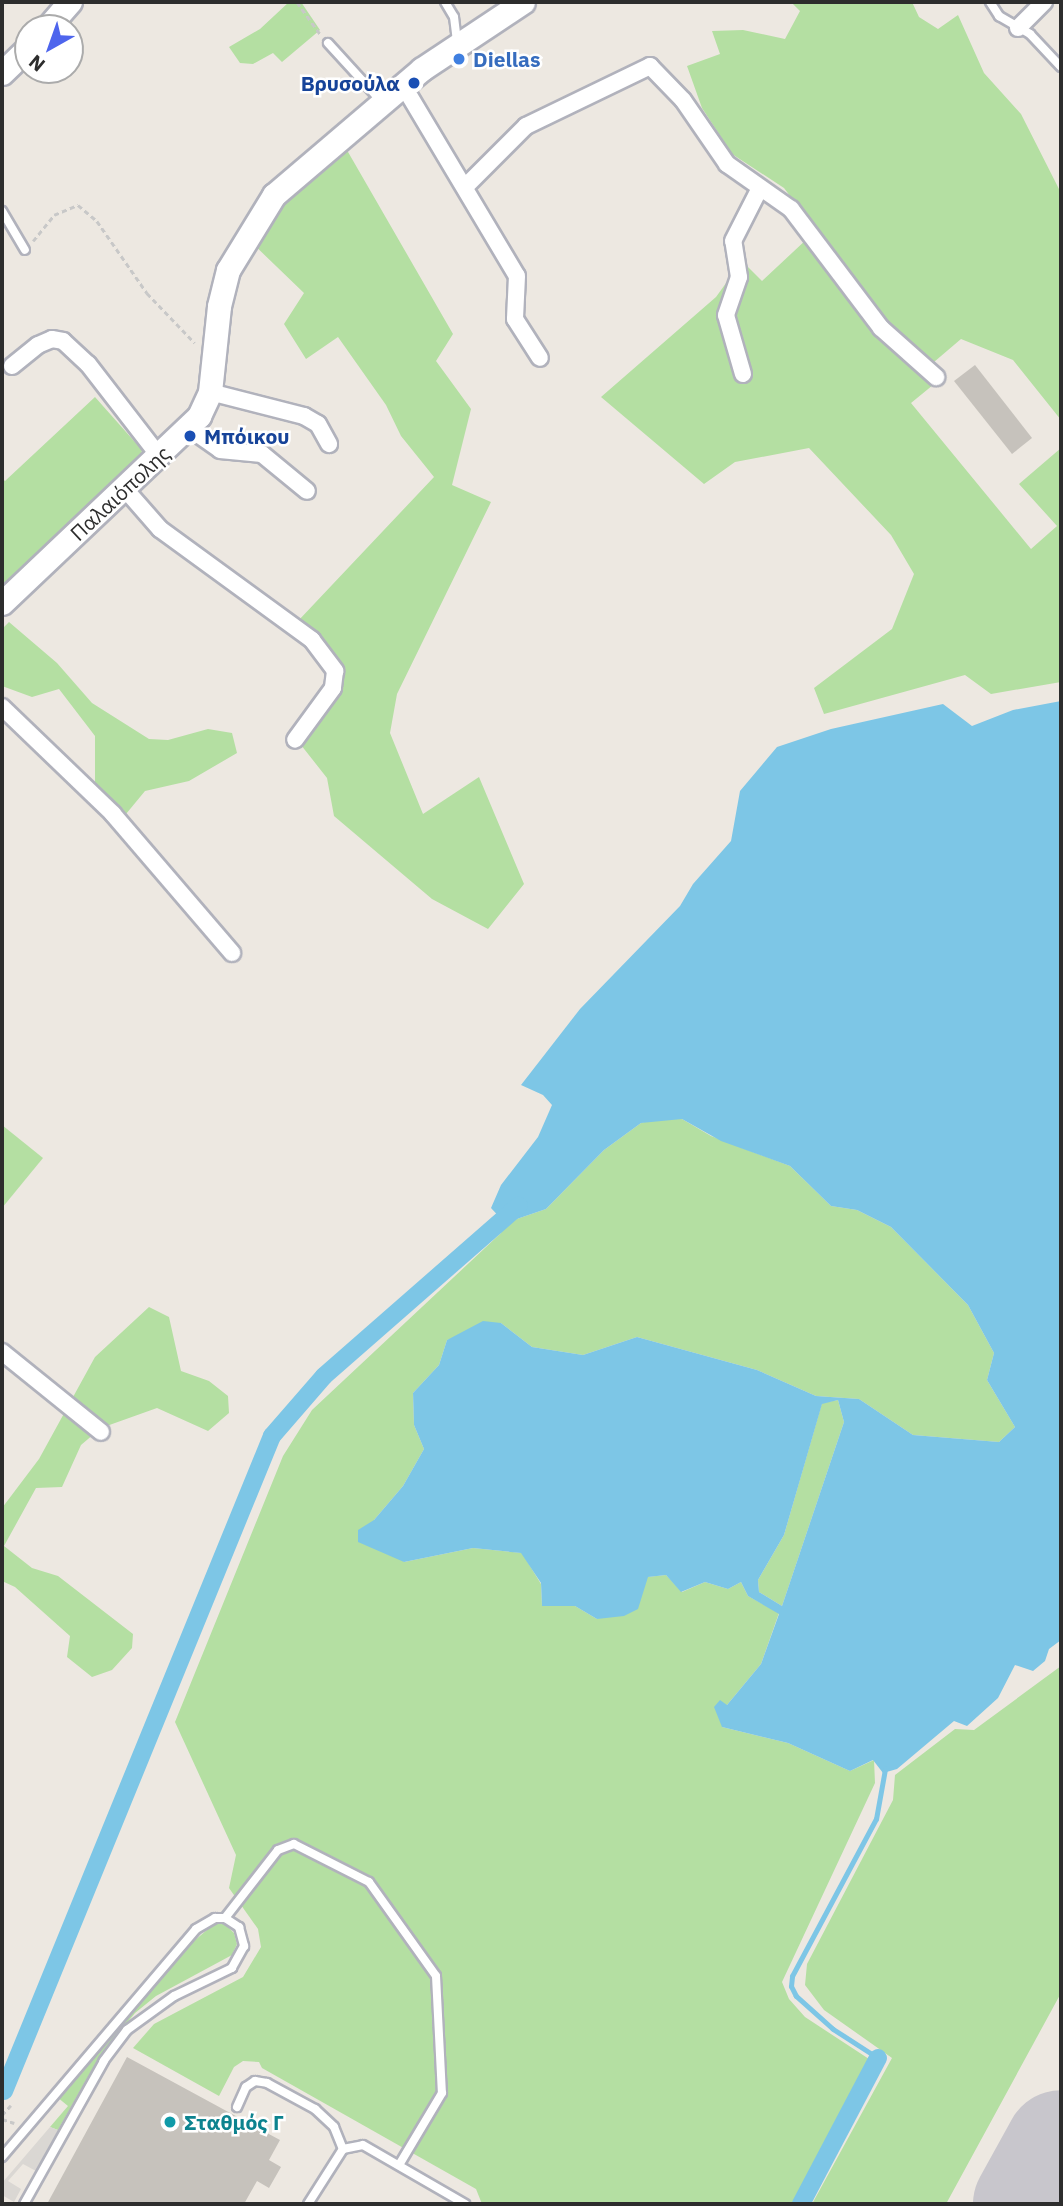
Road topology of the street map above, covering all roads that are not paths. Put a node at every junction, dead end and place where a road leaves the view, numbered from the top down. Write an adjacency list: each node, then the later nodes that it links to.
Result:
1 (445, 2): 6 (lane)
2 (523, 2): 6 (main road, Παλαιόπολης)
3 (990, 2): 5 (lane)
4 (1044, 2): 5 (street)
5 (1018, 28): 8 (lane)
6 (457, 41): 9 (main road, Παλαιόπολης)
7 (328, 43): 10 (lane)
8 (1061, 67)
9 (403, 85): 10 (main road, Παλαιόπολης); 11 (street)
10 (383, 103): 19 (main road, Παλαιόπολης)
11 (466, 186): 12 (street); 15 (street)
12 (760, 188): 17 (street); 18 (street)
13 (2, 211): 14 (lane)
14 (25, 250)
15 (540, 358)
16 (12, 366): 22 (street)
17 (743, 374)
18 (936, 377)
19 (211, 392): 20 (main road, Παλαιόπολης); 21 (street)
20 (189, 428): 22 (main road, Παλαιόπολης); 24 (street)
21 (329, 444)
22 (160, 457): 23 (main road, Παλαιόπολης)
23 (125, 489): 25 (main road, Παλαιόπολης); 27 (street)
24 (307, 491)
25 (2, 603)
26 (2, 707): 28 (street)
27 (295, 740)
28 (232, 953)
29 (2, 1352): 30 (street)
30 (101, 1432)
31 (225, 1918): 34 (lane); 35 (lane); 36 (lane)
32 (237, 2108): 33 (lane)
33 (343, 2149): 35 (lane); 37 (lane)
34 (2, 2157)
35 (399, 2165): 38 (lane)
36 (24, 2204)
37 (307, 2204)
38 (466, 2204)

